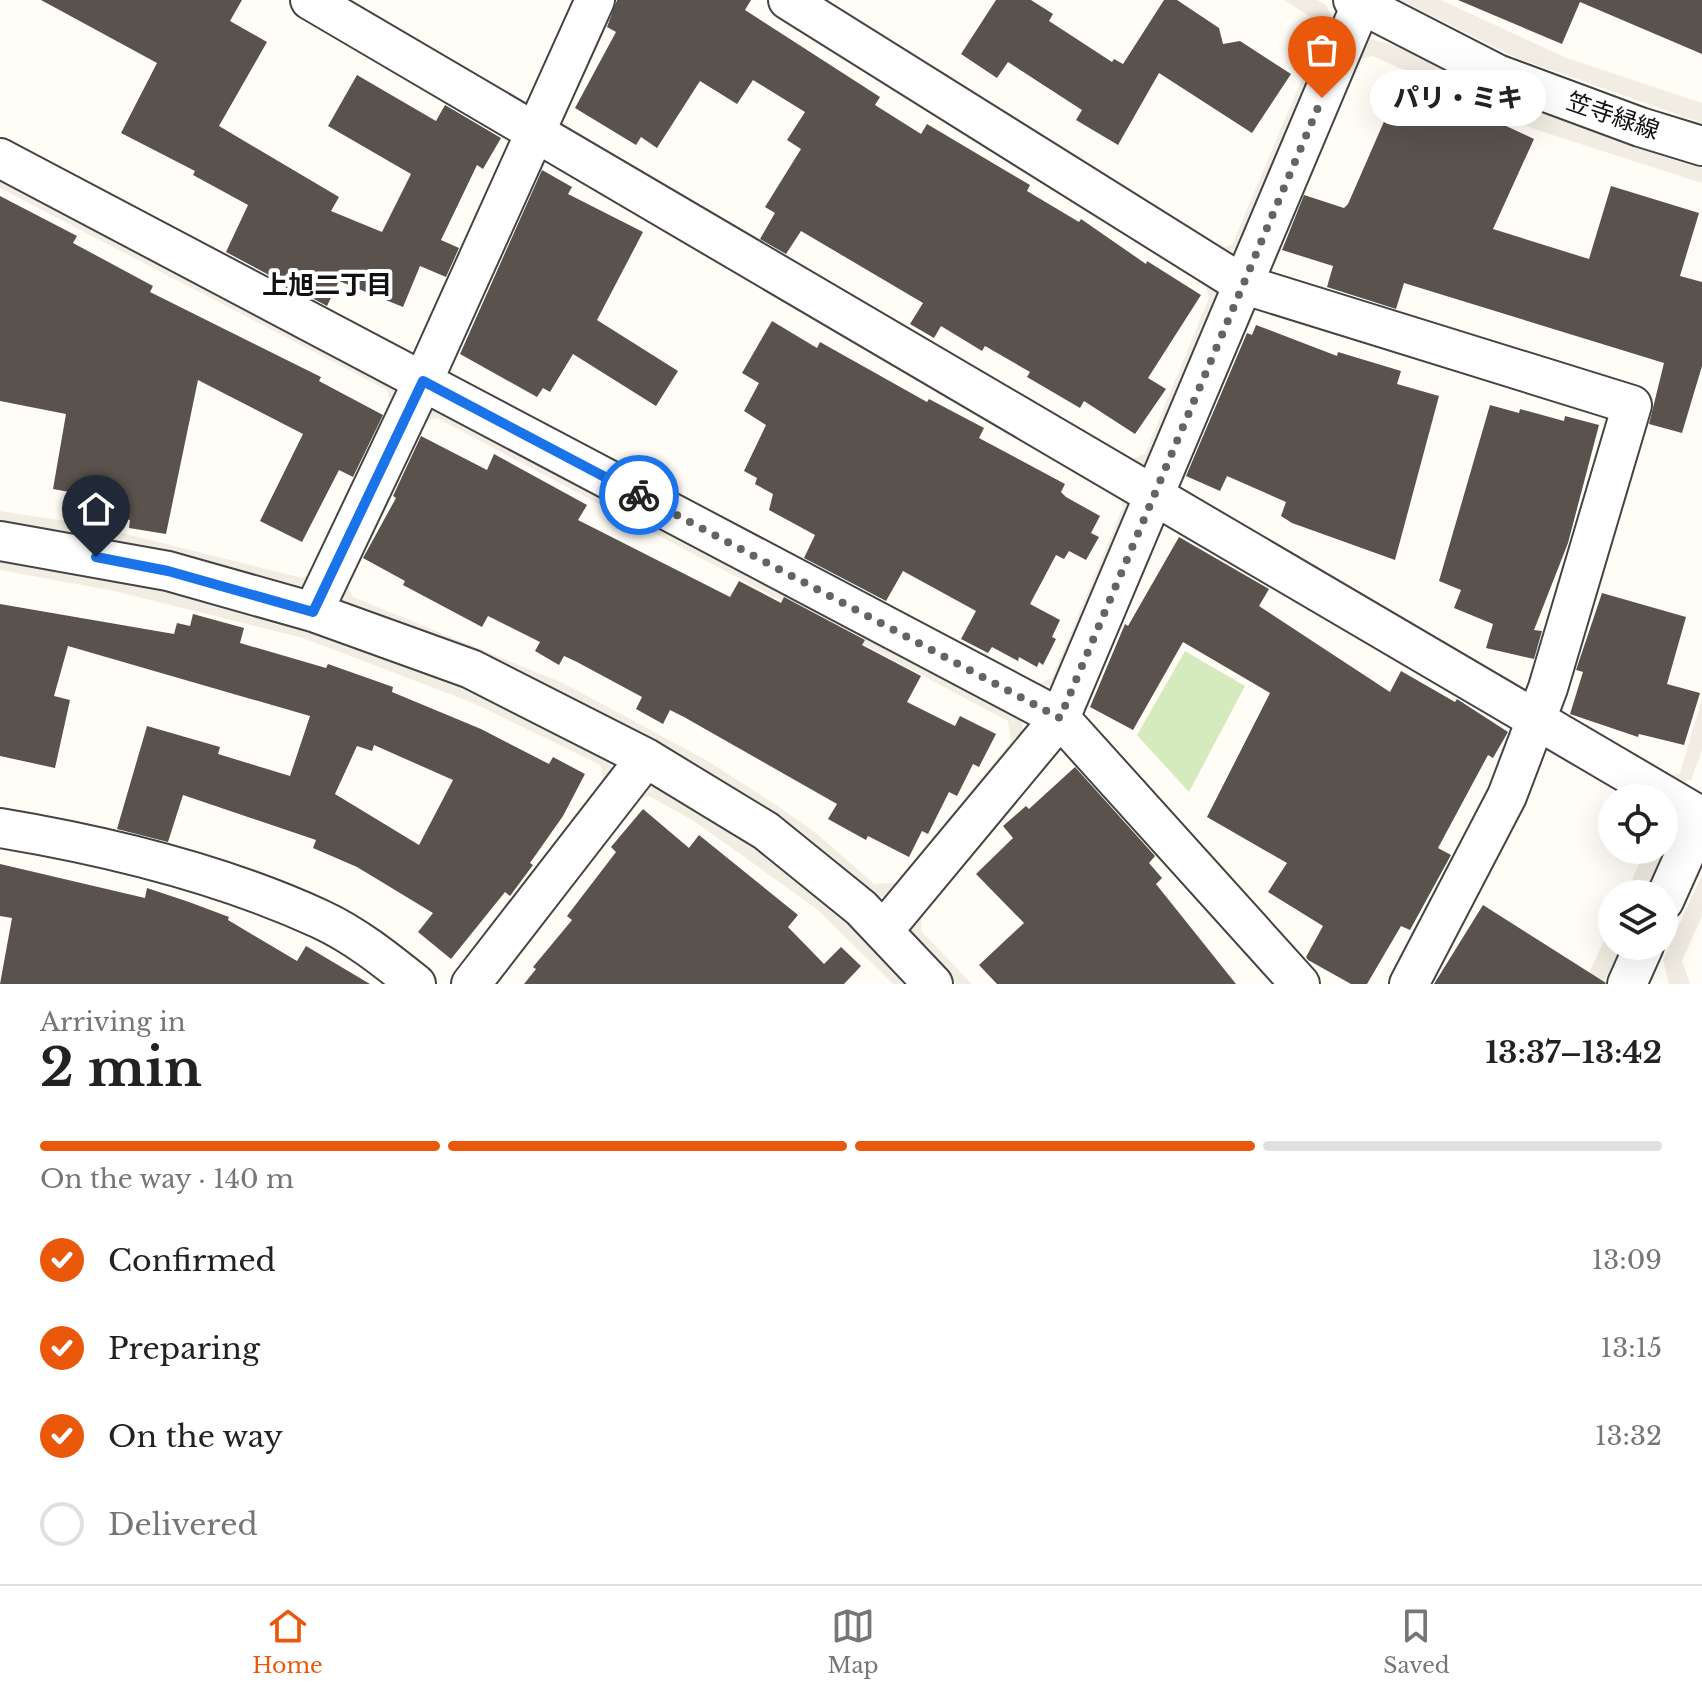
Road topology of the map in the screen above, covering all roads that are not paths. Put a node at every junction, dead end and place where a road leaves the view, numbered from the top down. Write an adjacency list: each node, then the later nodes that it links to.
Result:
1 (310, 0): 5 (street)
2 (595, 0): 5 (street)
3 (788, 0): 8 (street)
4 (1359, 2): 6 (street, 笠寺緑線); 8 (street)
5 (535, 133): 9 (street); 10 (street)
6 (1702, 146)
7 (0, 158): 9 (street)
8 (1242, 284): 10 (street); 14 (street)
9 (423, 381): 12 (street); 13 (street)
10 (1152, 496): 13 (street); 14 (street)
11 (0, 541): 12 (street)
12 (313, 612): 15 (street)
13 (1060, 718): 19 (street); 24 (street)
14 (1535, 721): 16 (street); 25 (street)
15 (646, 758): 19 (street); 22 (street)
16 (1702, 816): 18 (street)
17 (0, 828): 21 (street)
18 (1673, 880)
19 (883, 931): 23 (street)
20 (1638, 960): 26 (street)
21 (416, 984)
22 (471, 984)
23 (933, 984)
24 (1300, 984)
25 (1409, 984)
26 (1628, 984)

